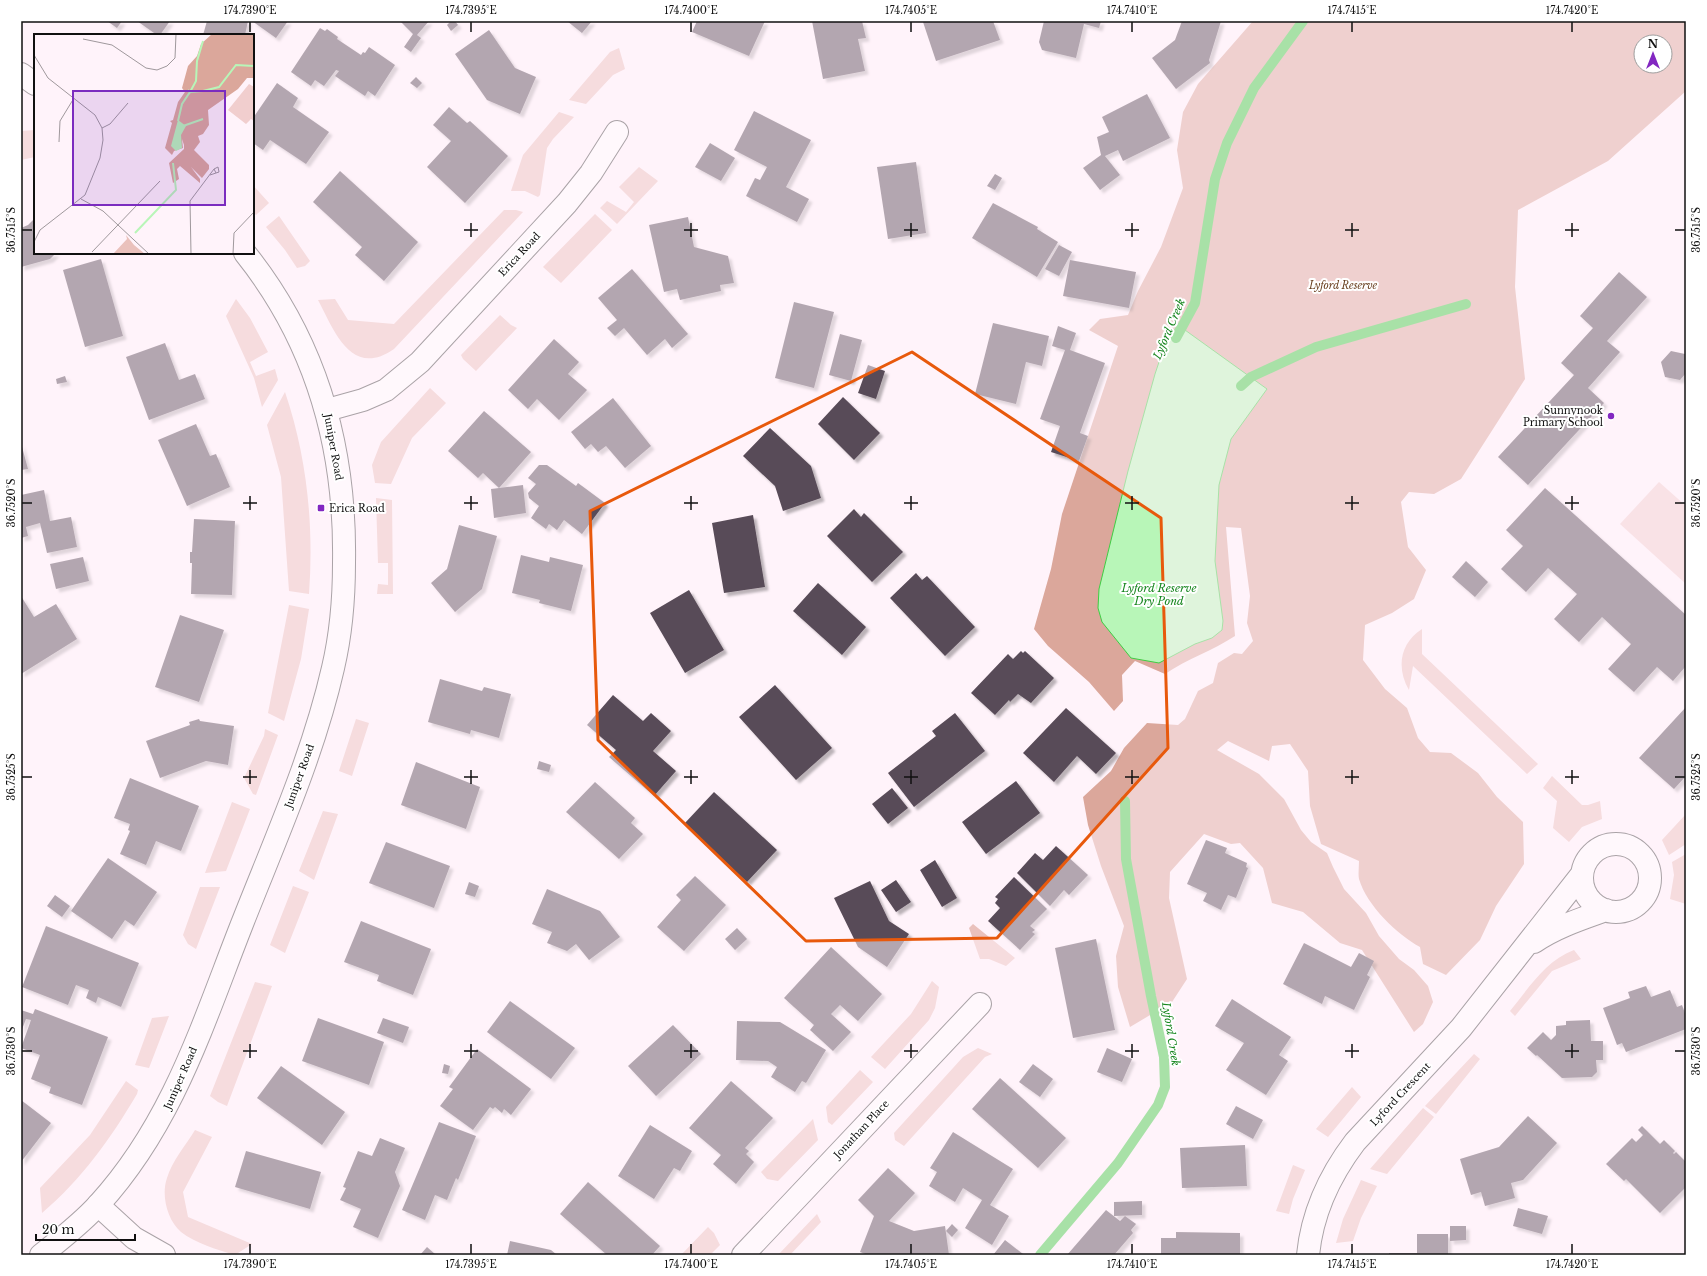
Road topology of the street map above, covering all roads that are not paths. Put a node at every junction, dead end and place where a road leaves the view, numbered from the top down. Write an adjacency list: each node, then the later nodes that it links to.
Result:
1 (21, 74): 2 (street)
2 (34, 83)
3 (617, 132): 5 (street, Erica Road)
4 (246, 254): 5 (street, Juniper Road)
5 (327, 410): 10 (street, Juniper Road)
6 (1582, 874): 7 (street); 7 (street, Lyford Crescent); 8 (street, Lyford Crescent)
7 (1606, 910): 8 (street, Lyford Crescent)
8 (1523, 950): 14 (street, Lyford Crescent)
9 (980, 1004): 13 (street, Jonathan Place)
10 (98, 1205): 11 (street, Juniper Road); 12 (street)
11 (41, 1255)
12 (164, 1255)
13 (743, 1255)
14 (1308, 1255)

